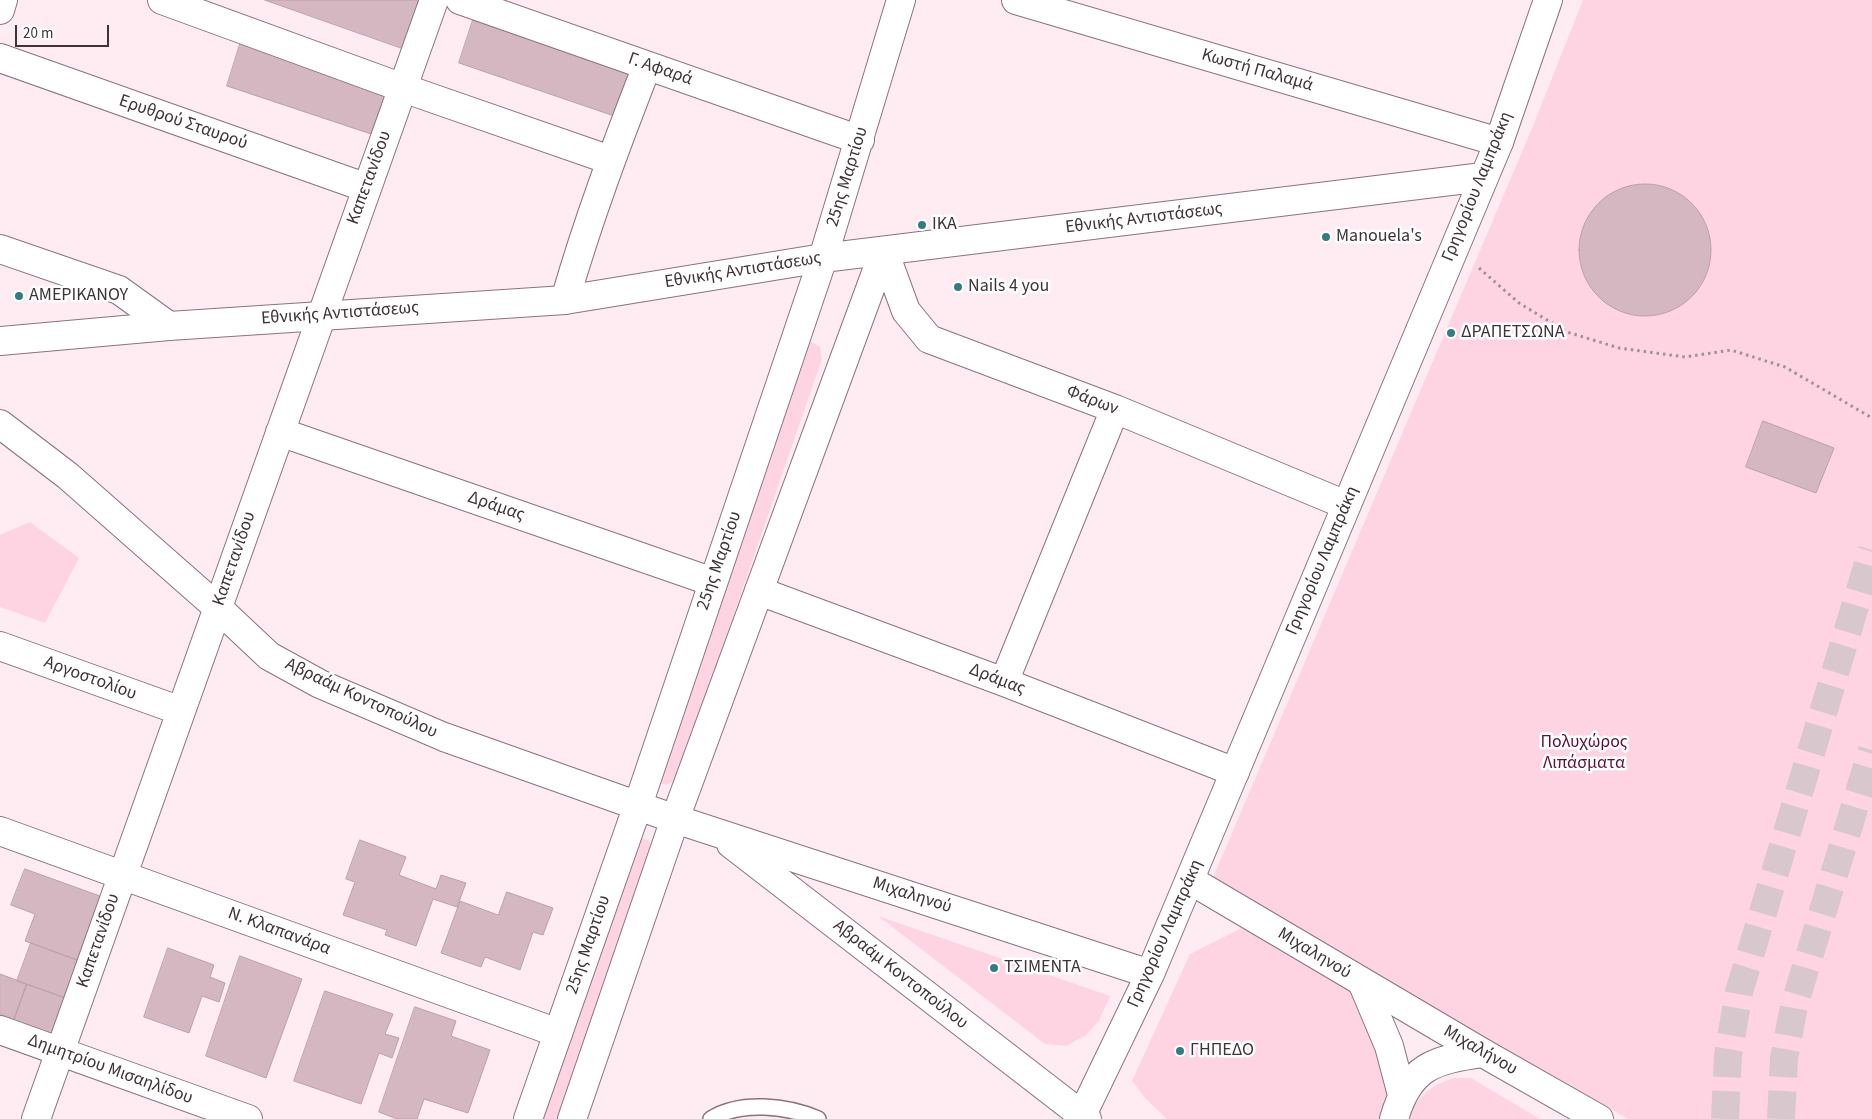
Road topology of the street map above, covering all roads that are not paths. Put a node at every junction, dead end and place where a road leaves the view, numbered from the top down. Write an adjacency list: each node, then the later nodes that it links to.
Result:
1 (3, 0): 8 (street)
2 (162, 0): 11 (street)
3 (434, 0): 11 (street, Καπετανίδου)
4 (460, 0): 10 (street, Γ. Αφαρά)
5 (901, 0): 12 (street, 25ης Μαρτίου)
6 (1016, 0): 13 (street, Κωστή Παλαμά)
7 (1548, 0): 13 (street, Γρηγορίου Λαμπράκη)
8 (0, 10)
9 (0, 58): 16 (street, Ερυθρού Σταυρού)
10 (647, 66): 12 (street, Γ. Αφαρά); 14 (street)
11 (402, 88): 14 (street); 16 (street, Καπετανίδου)
12 (860, 140): 19 (street, 25ης Μαρτίου)
13 (1499, 142): 15 (street, Γρηγορίου Λαμπράκη)
14 (610, 160): 20 (street)
15 (1483, 177): 18 (street, Εθνικής Αντιστάσεως); 27 (street, Γρηγορίου Λαμπράκη)
16 (366, 188): 21 (street, Καπετανίδου)
17 (0, 249): 22 (street)
18 (884, 251): 19 (street, Εθνικής Αντιστάσεως); 24 (street, Φάρων); 29 (street)
19 (823, 258): 20 (street, Εθνικής Αντιστάσεως); 28 (street, 25ης Μαρτίου)
20 (565, 300): 21 (street, Εθνικής Αντιστάσεως)
21 (322, 315): 22 (street, Εθνικής Αντιστάσεως); 26 (street, Καπετανίδου)
22 (169, 326): 23 (street, Εθνικής Αντιστάσεως)
23 (0, 341)
24 (1115, 409): 27 (street, Φάρων); 32 (street)
25 (0, 424): 30 (street, Αβραάμ Κοντοπούλου)
26 (280, 432): 28 (street, Δράμας); 30 (street, Καπετανίδου)
27 (1346, 505): 34 (street, Γρηγορίου Λαμπράκη)
28 (713, 582): 35 (street, 25ης Μαρτίου)
29 (759, 591): 32 (street, Δράμας); 36 (street)
30 (218, 608): 33 (street, Καπετανίδου); 35 (street, Αβραάμ Κοντοπούλου)
31 (0, 646): 33 (street, Αργοστολίου)
32 (1004, 682): 34 (street, Δράμας)
33 (181, 711): 39 (street, Καπετανίδου)
34 (1235, 772): 40 (street, Γρηγορίου Λαμπράκη)
35 (638, 805): 36 (street, Αβραάμ Κοντοπούλου); 44 (street, 25ης Μαρτίου)
36 (675, 819): 37 (street, Μιχαληνού); 52 (street)
37 (714, 831): 41 (street, Μιχαληνού); 48 (street, Αβραάμ Κοντοπούλου)
38 (0, 832): 39 (street, Ν. Κλαπανάρα)
39 (122, 876): 44 (street, Ν. Κλαπανάρα); 45 (street, Καπετανίδου)
40 (1190, 880): 41 (street, Γρηγορίου Λαμπράκη); 42 (street, Μιχαληνού)
41 (1150, 974): 48 (street, Γρηγορίου Λαμπράκη)
42 (1362, 982): 46 (street, Μιχαλήνου); 47 (street)
43 (0, 1030): 45 (street, Δημητρίου Μισαηλίδου)
44 (558, 1033): 51 (street, 25ης Μαρτίου)
45 (60, 1052): 49 (street, Καπετανίδου); 50 (street, Δημητρίου Μισαηλίδου)
46 (1483, 1053): 47 (street); 55 (street, Μιχαλήνου)
47 (1398, 1107)
48 (1084, 1117)
49 (36, 1119)
50 (248, 1119)
51 (528, 1119)
52 (572, 1119)
53 (711, 1119): 54 (lane)
54 (818, 1119)
55 (1599, 1119)

